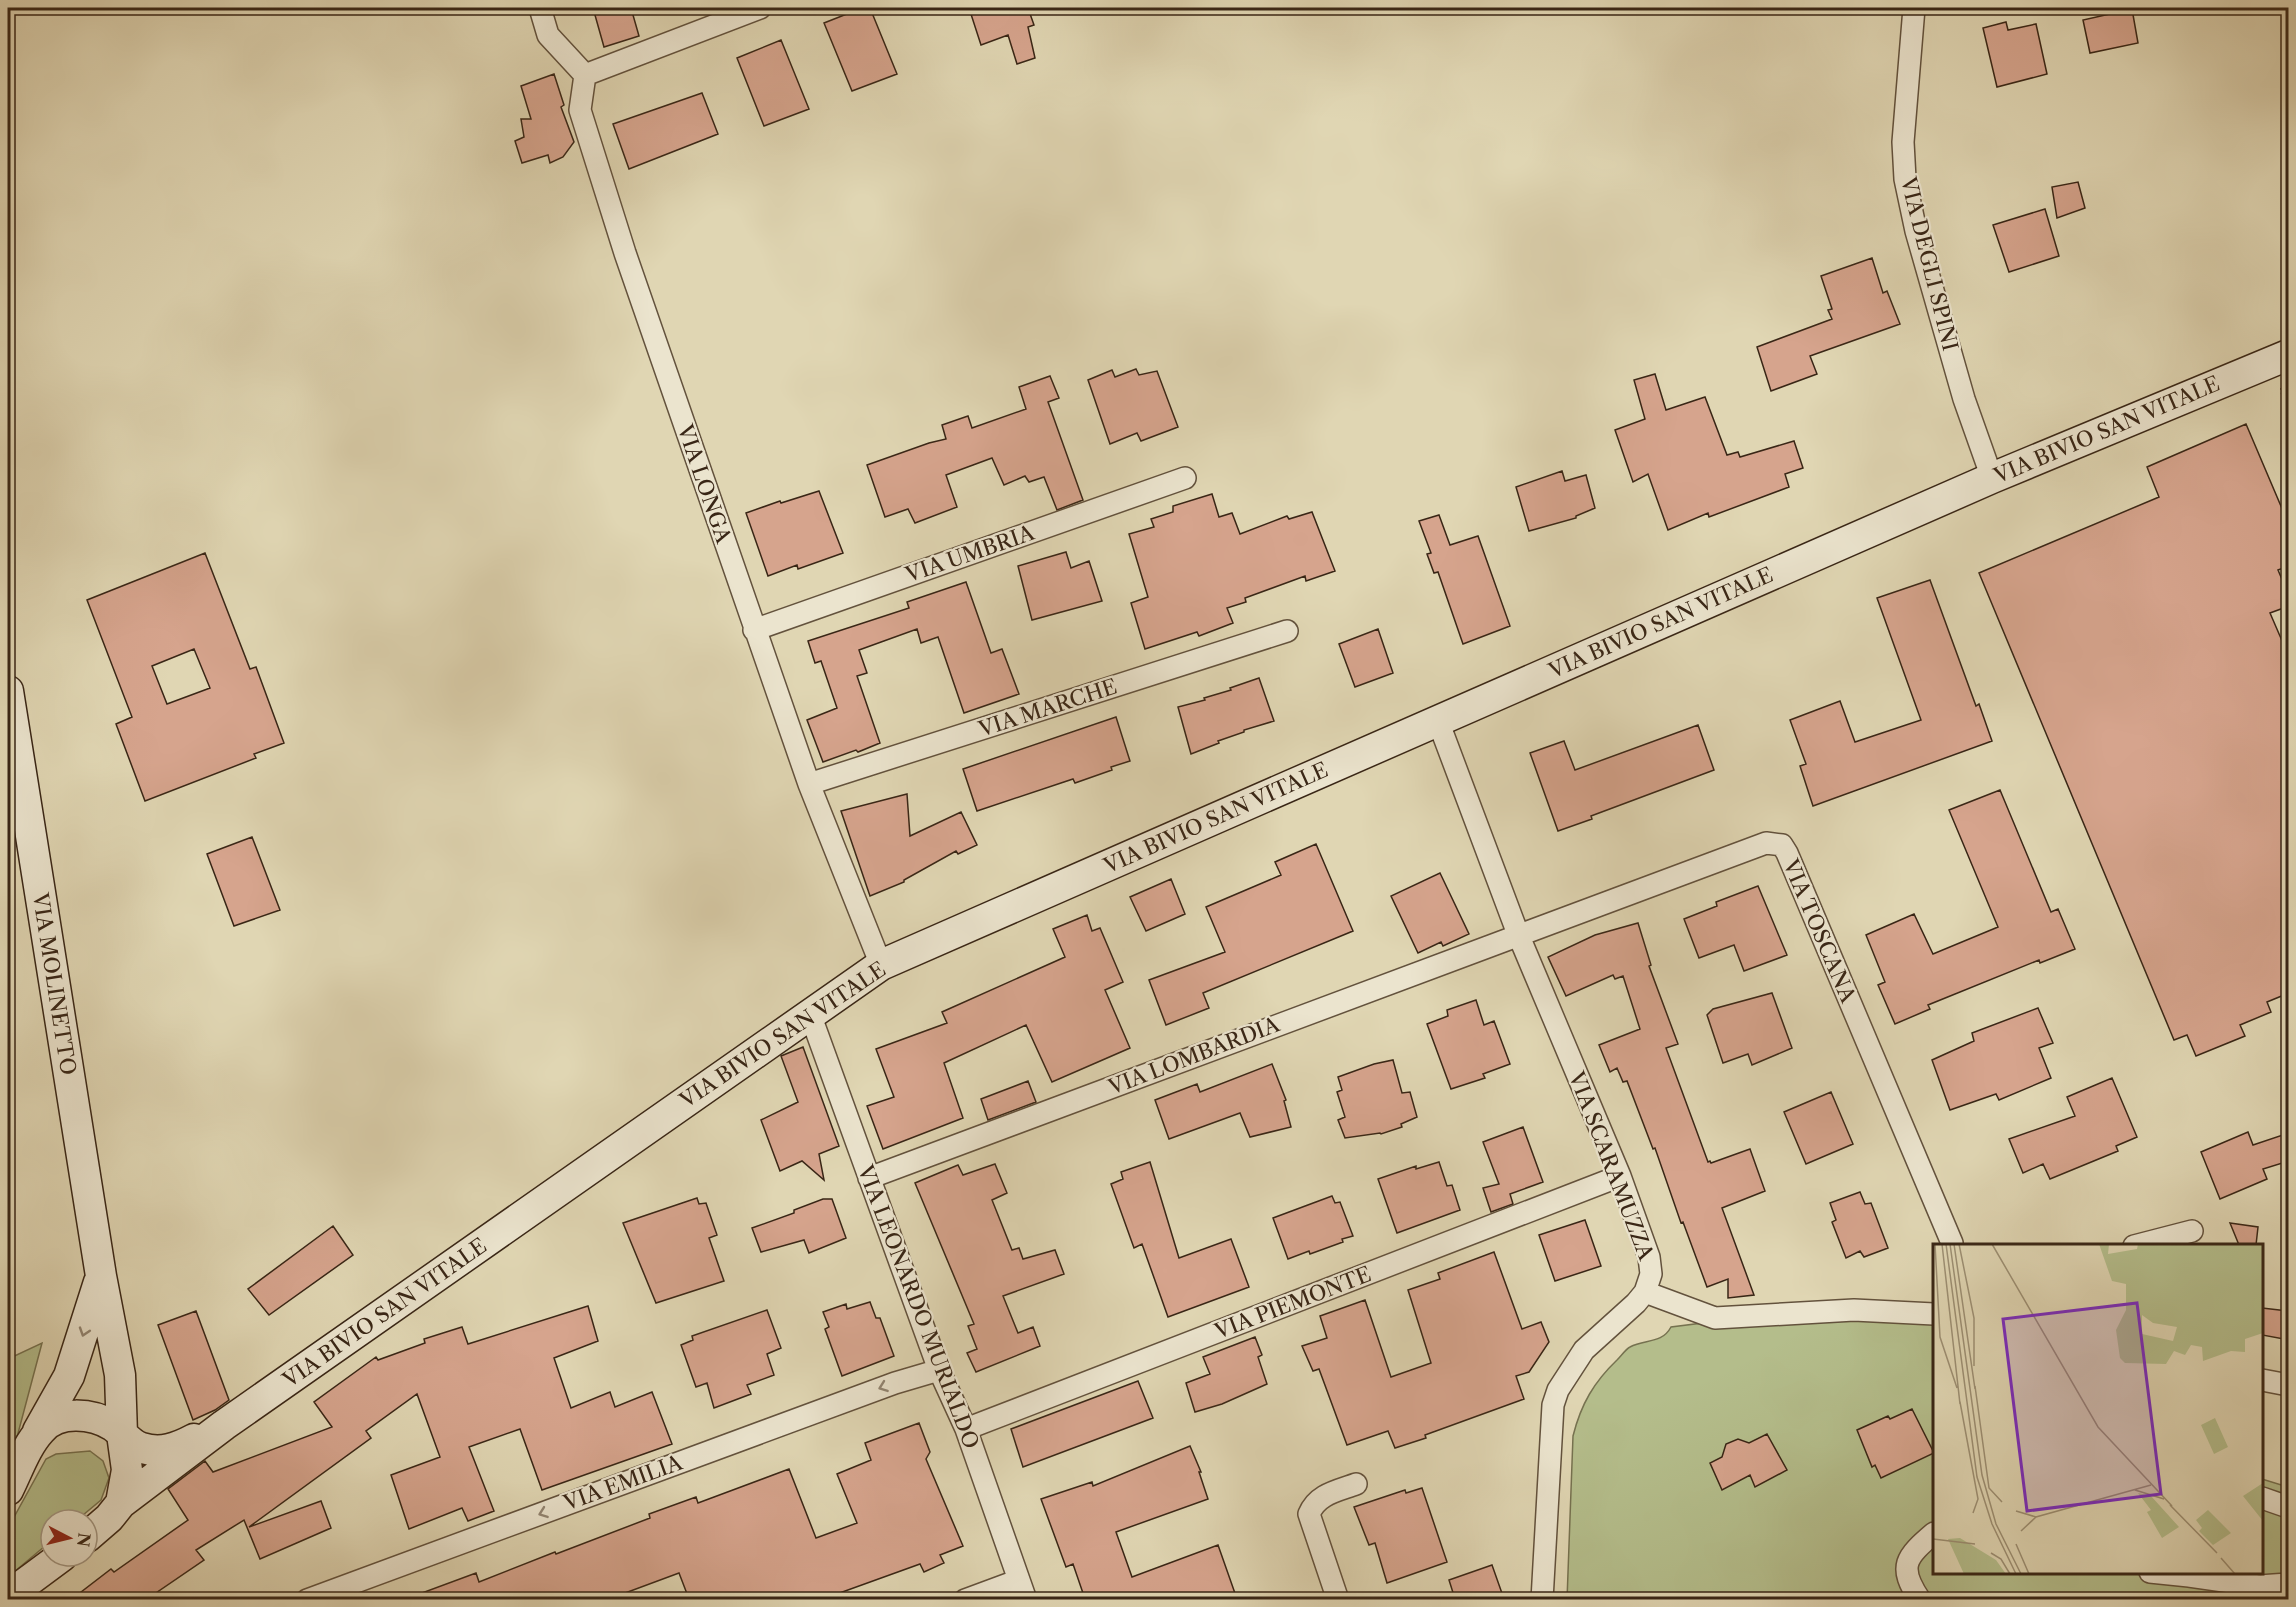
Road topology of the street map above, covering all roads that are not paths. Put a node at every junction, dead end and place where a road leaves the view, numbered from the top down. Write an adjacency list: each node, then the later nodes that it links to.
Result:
1 (540, 8): 4 (street)
2 (760, 8): 4 (street)
3 (1914, 8): 7 (street, VIA DEGLI SPINI)
4 (585, 75): 8 (street, VIA LONGA)
5 (2283, 357): 7 (main road, VIA BIVIO SAN VITALE)
6 (1185, 478): 8 (street, VIA UMBRIA)
7 (1992, 478): 11 (main road, VIA BIVIO SAN VITALE)
8 (754, 630): 12 (street, VIA LONGA)
9 (1287, 632): 12 (street, VIA MARCHE)
10 (8, 692): 21 (main road, VIA MOLINETTO)
11 (1438, 721): 13 (street, VIA SCARAMUZZA); 14 (main road, VIA BIVIO SAN VITALE)
12 (808, 784): 14 (street, VIA LONGA)
13 (1518, 934): 16 (street, VIA SCARAMUZZA); 17 (street, VIA LOMBARDIA); 19 (street, VIA TOSCANA)
14 (881, 965): 15 (main road, VIA BIVIO SAN VITALE)
15 (810, 1014): 17 (street, VIA LEONARDO MURIALDO); 27 (main road, VIA BIVIO SAN VITALE)
16 (1620, 1176): 22 (street, VIA SCARAMUZZA); 28 (street, VIA PIEMONTE)
17 (869, 1178): 26 (street, VIA LEONARDO MURIALDO)
18 (2192, 1231): 20 (street)
19 (1952, 1243)
20 (2138, 1244)
21 (101, 1276): 29 (main road, VIA MOLINETTO); 30 (main road, VIA MOLINETTO, one-way to 30)
22 (1645, 1292): 24 (street); 48 (street, VIA SCARAMUZZA)
23 (1933, 1299): 24 (street)
24 (1894, 1311): 25 (street)
25 (1933, 1314)
26 (939, 1370): 28 (street, VIA LEONARDO MURIALDO); 45 (street, VIA EMILIA, one-way to 45)
27 (224, 1425): 29 (main road, VIA BIVIO SAN VITALE); 34 (main road, VIA BIVIO SAN VITALE)
28 (966, 1429): 42 (street, VIA LEONARDO MURIALDO)
29 (122, 1434): 30 (main road, VIA BIVIO SAN VITALE); 34 (main road)
30 (30, 1446): 32 (main road, VIA BIVIO SAN VITALE)
31 (1356, 1484): 47 (street)
32 (8, 1490)
33 (2263, 1498): 35 (street)
34 (121, 1503): 36 (main road, VIA BIVIO SAN VITALE)
35 (2289, 1507)
36 (99, 1527)
37 (1933, 1535): 49 (street)
38 (46, 1568): 40 (main road)
39 (2170, 1574): 41 (street)
40 (36, 1575): 43 (main road); 44 (street)
41 (2289, 1584)
42 (1022, 1590): 46 (street)
43 (8, 1596)
44 (19, 1599)
45 (307, 1599)
46 (965, 1599)
47 (1338, 1599)
48 (1542, 1599)
49 (1920, 1599)

